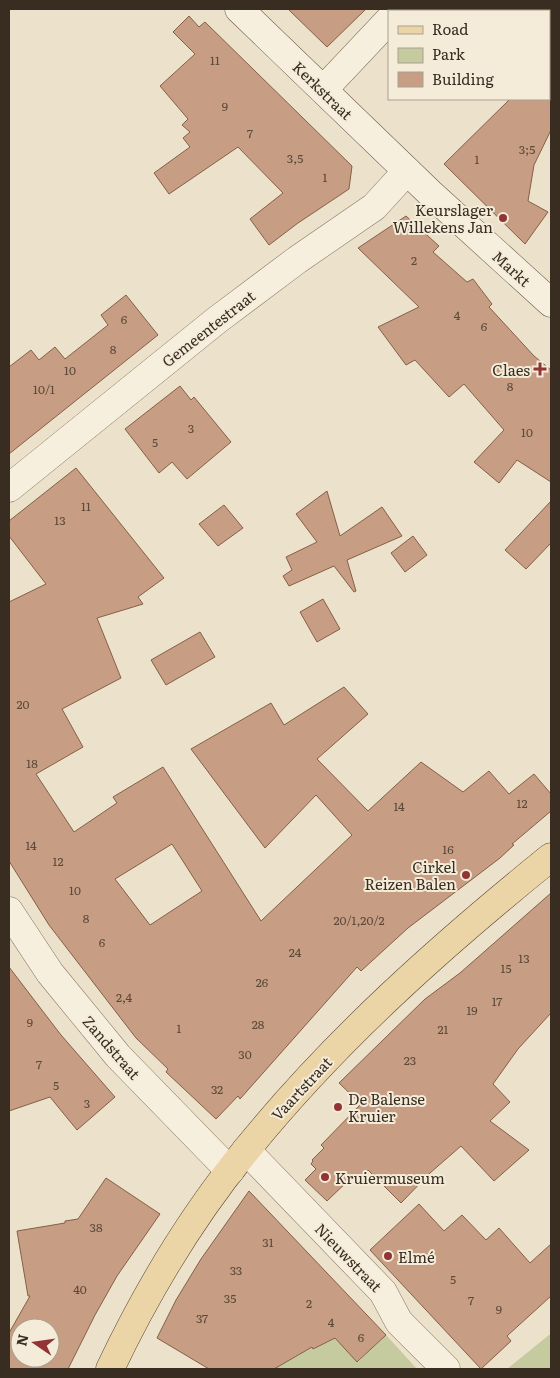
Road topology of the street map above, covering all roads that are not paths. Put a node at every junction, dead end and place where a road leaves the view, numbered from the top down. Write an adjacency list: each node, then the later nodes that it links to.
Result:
1 (239, 9): 3 (street, Kerkstraat)
2 (388, 21): 3 (street)
3 (323, 90): 4 (street, Kerkstraat)
4 (407, 171): 5 (street, Markt); 6 (street, Gemeentestraat)
5 (551, 303)
6 (9, 488)
7 (551, 857): 9 (main road, Vaartstraat)
8 (9, 911): 9 (street, Zandstraat)
9 (238, 1161): 10 (main road, Vaartstraat); 11 (street, Nieuwstraat)
10 (110, 1369)
11 (446, 1369)

